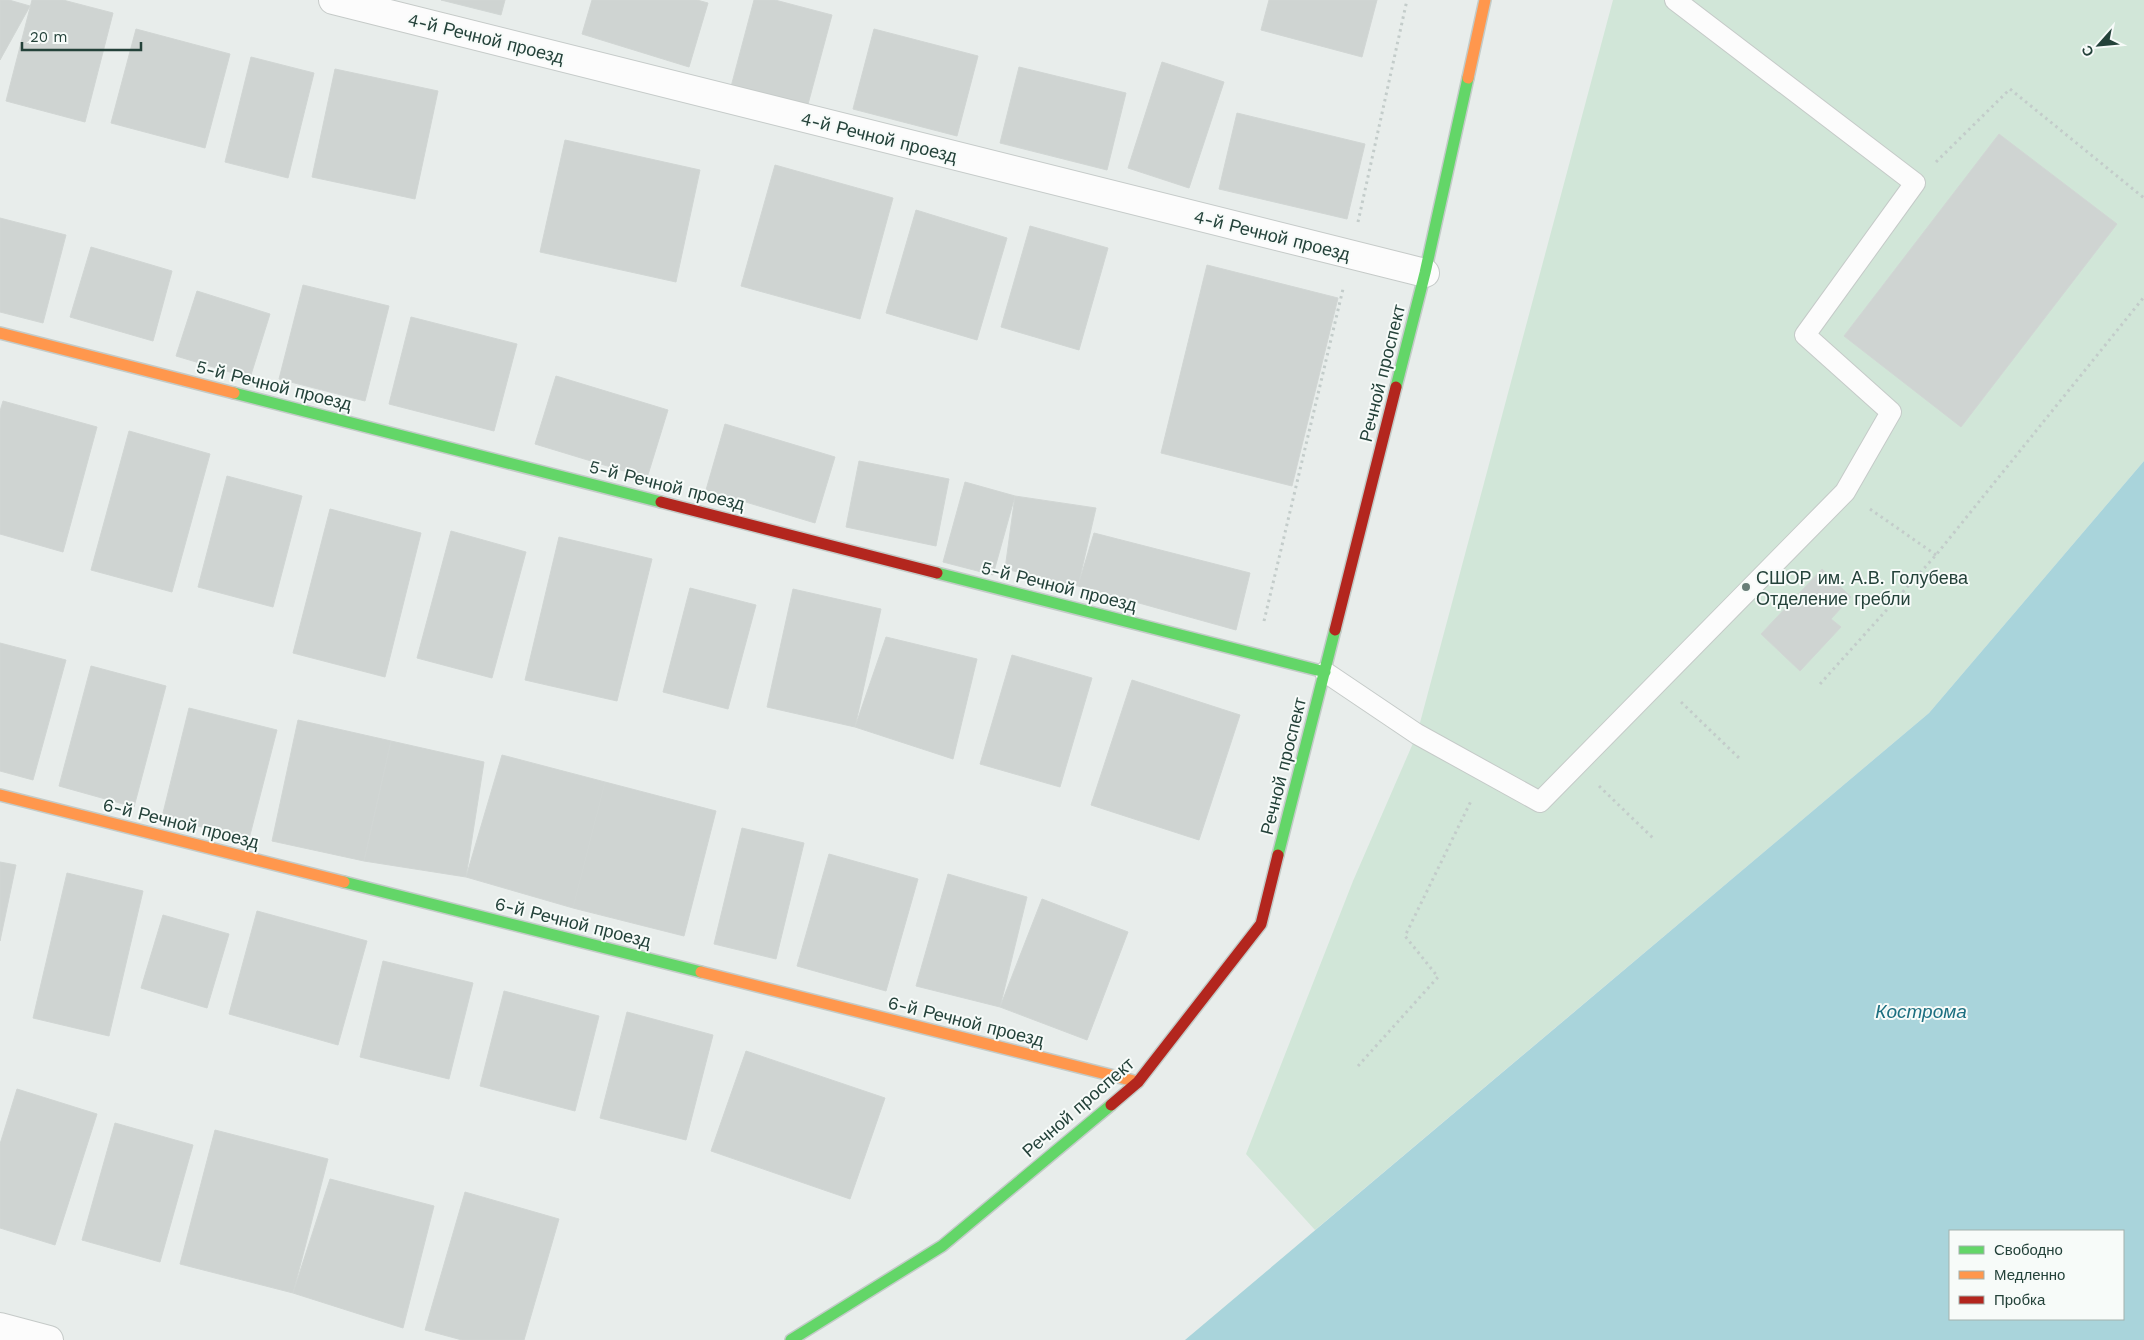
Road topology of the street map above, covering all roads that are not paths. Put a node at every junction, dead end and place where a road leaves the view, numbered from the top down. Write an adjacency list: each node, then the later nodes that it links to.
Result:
1 (333, 0): 4 (street, 4-й Речной проезд)
2 (1485, 0): 4 (street, Речной проспект)
3 (1678, 1): 6 (lane)
4 (1426, 273): 6 (street, Речной проспект)
5 (0, 333): 6 (street, 5-й Речной проезд)
6 (1325, 672): 8 (street, Речной проспект)
7 (0, 796): 8 (street, 6-й Речной проезд)
8 (1138, 1082): 11 (street, Речной проспект)
9 (0, 1327): 10 (street)
10 (49, 1340)
11 (792, 1340)

